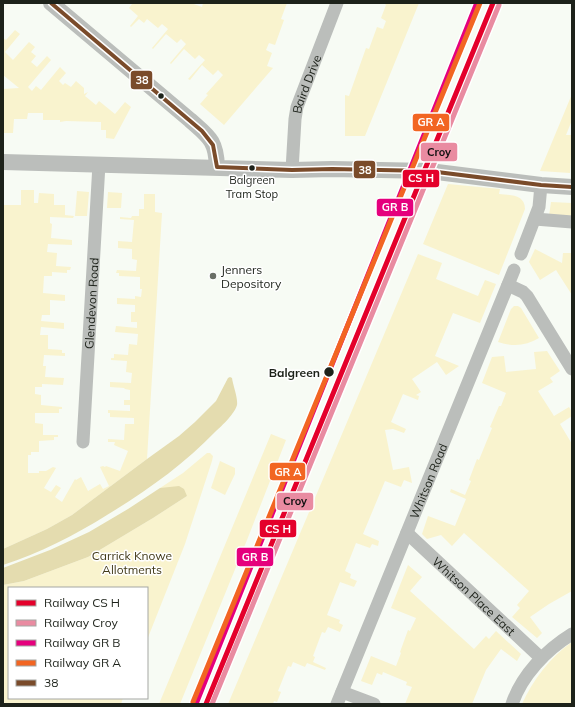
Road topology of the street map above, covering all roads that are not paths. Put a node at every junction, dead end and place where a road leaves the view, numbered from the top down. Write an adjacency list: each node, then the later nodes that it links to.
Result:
1 (51, 3): 5 (street)
2 (337, 3): 6 (street, Baird Drive)
3 (3, 162): 4 (street)
4 (99, 164): 5 (street); 15 (street, Glendevon Road)
5 (217, 167): 6 (street)
6 (292, 170): 7 (street)
7 (541, 185): 8 (street); 9 (street)
8 (572, 187)
9 (535, 219): 10 (street); 11 (street)
10 (572, 222)
11 (520, 254)
12 (514, 270): 13 (street, Whitson Road)
13 (508, 285): 14 (street); 16 (street, Whitson Road)
14 (572, 369)
15 (83, 442)
16 (407, 533): 18 (street, Whitson Place East); 19 (street, Whitson Road)
17 (572, 634): 18 (street)
18 (541, 658): 21 (street)
19 (340, 698): 20 (street, Whitson Road)
20 (374, 704)
21 (512, 704)

